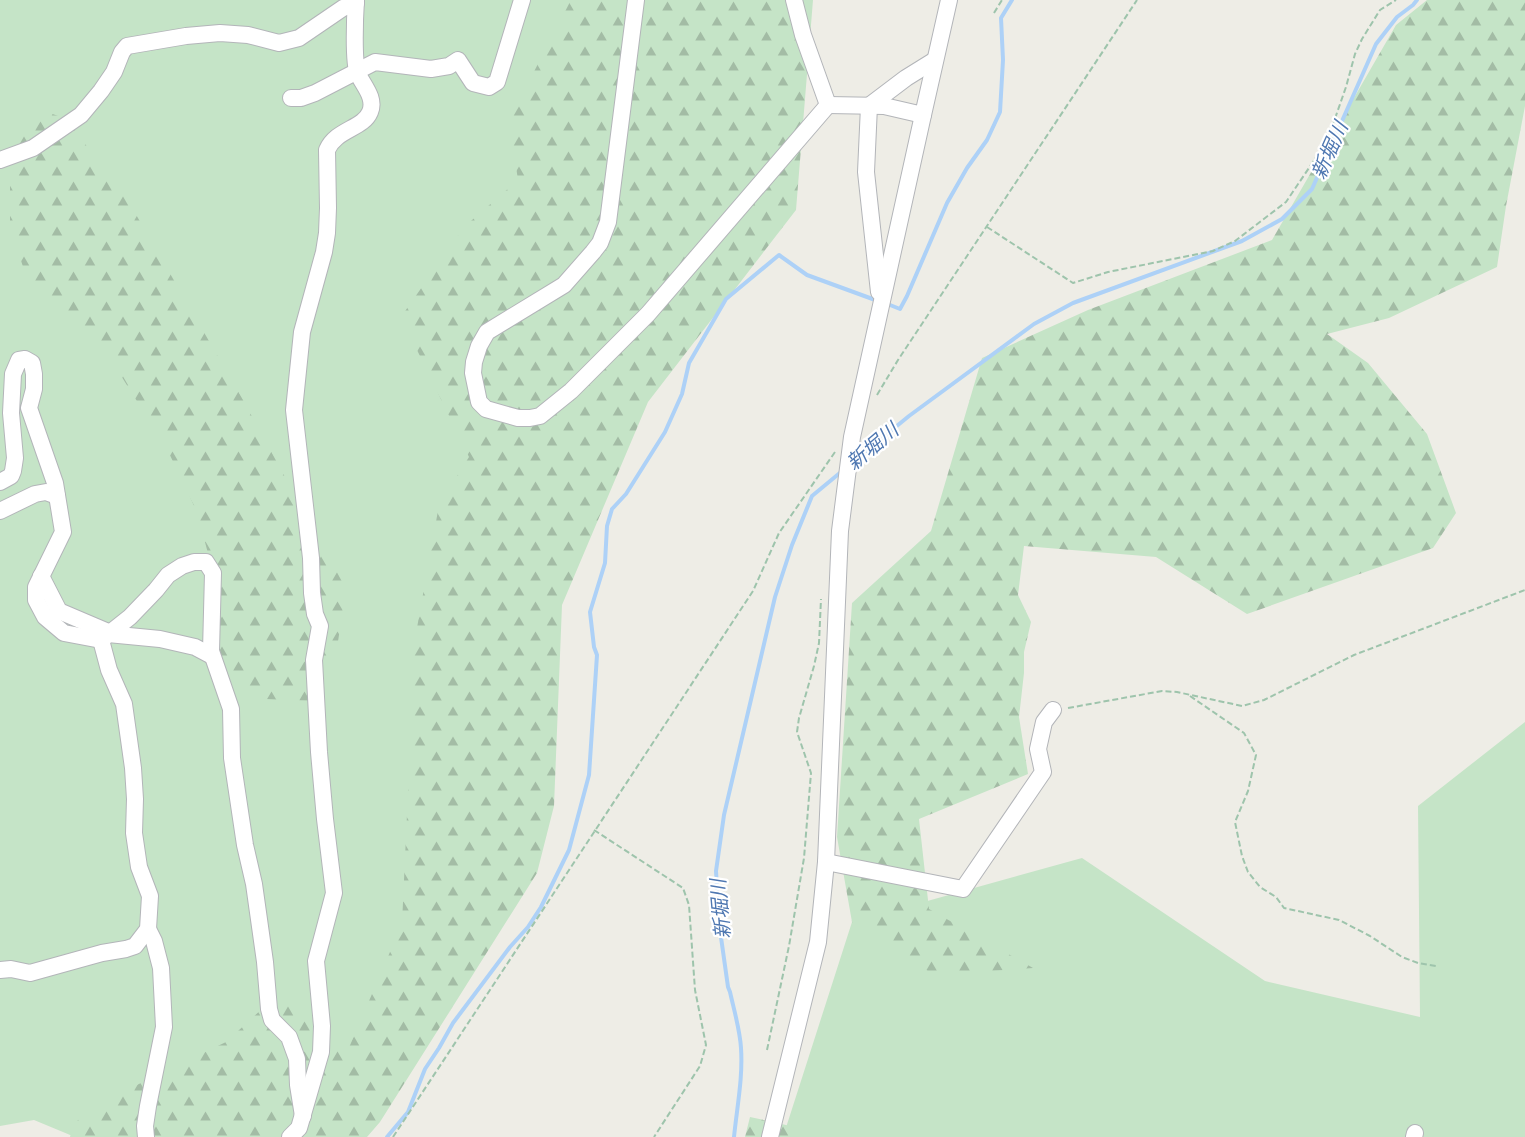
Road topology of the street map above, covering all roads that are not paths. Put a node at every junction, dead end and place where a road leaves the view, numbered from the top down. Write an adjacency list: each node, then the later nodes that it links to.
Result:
1 (522, 0): 7 (street)
2 (636, 0): 9 (street)
3 (794, 0): 9 (street)
4 (949, 0): 6 (street)
5 (356, 2): 7 (street); 12 (street)
6 (935, 60): 10 (street); 11 (street)
7 (357, 71): 8 (street); 23 (street)
8 (291, 98)
9 (828, 105): 10 (street)
10 (870, 106): 11 (street); 13 (street)
11 (922, 115): 13 (street)
12 (0, 160)
13 (881, 304): 20 (street)
14 (0, 482): 15 (street)
15 (57, 496): 16 (street); 17 (street)
16 (0, 511)
17 (105, 637): 18 (street); 18 (street); 21 (street)
18 (213, 656): 23 (street)
19 (1053, 710): 20 (street)
20 (826, 862): 26 (street)
21 (148, 929): 22 (street); 24 (street)
22 (0, 970)
23 (303, 1116): 25 (street)
24 (146, 1137)
25 (290, 1137)
26 (770, 1137)

